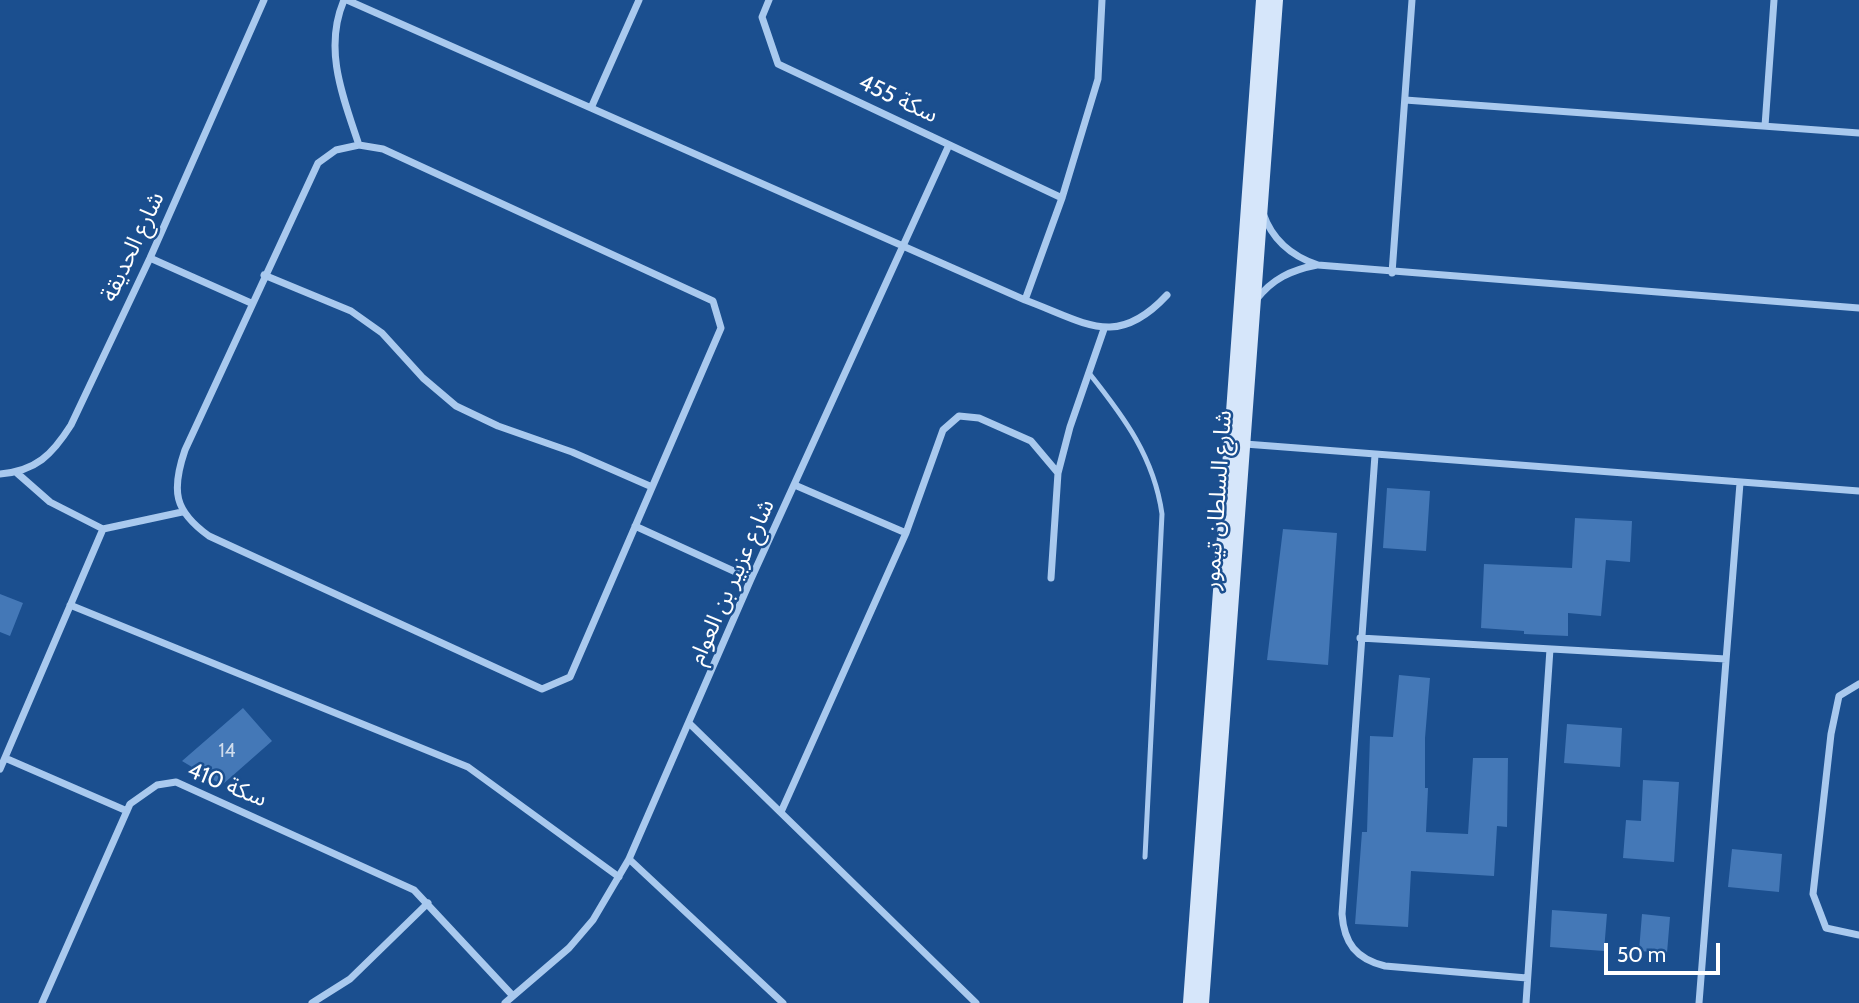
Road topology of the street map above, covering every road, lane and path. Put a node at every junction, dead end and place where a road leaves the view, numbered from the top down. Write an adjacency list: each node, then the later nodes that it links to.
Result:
1 (264, 0): 19 (street, شارع الحديقة)
2 (346, 0): 11 (street); 14 (street)
3 (639, 0): 11 (street)
4 (769, 0): 15 (street, سكة 455)
5 (1102, 0): 16 (street)
6 (1263, 0): 67 (main road, شارع السلطان تيمور)
7 (1276, 0): 17 (main road, شارع السلطان تيمور)
8 (1412, 0): 10 (street)
9 (1774, 0): 12 (street)
10 (1405, 100): 12 (street); 21 (street)
11 (591, 108): 18 (street)
12 (1765, 126): 13 (street)
13 (1859, 133)
14 (359, 145): 22 (street); 37 (street)
15 (950, 145): 16 (street, سكة 455); 18 (street, شارع عزبير بن العوام)
16 (1062, 198): 24 (street)
17 (1260, 204): 20 (street); 25 (main road, شارع السلطان تيمور)
18 (904, 247): 24 (street); 36 (street, شارع عزبير بن العوام)
19 (150, 258): 26 (street); 32 (street, شارع الحديقة)
20 (1318, 265): 21 (street); 25 (street)
21 (1392, 273): 27 (street)
22 (264, 275): 26 (street); 37 (street)
23 (1167, 295): 28 (street)
24 (1025, 300): 28 (street)
25 (1255, 302): 30 (main road, شارع السلطان تيمور)
26 (251, 303): 39 (street)
27 (1859, 308)
28 (1104, 329): 29 (street)
29 (1089, 373): 33 (street); 55 (lane)
30 (1245, 444): 31 (street); 68 (main road, شارع السلطان تيمور)
31 (1375, 455): 35 (street); 46 (street)
32 (17, 472): 34 (street, شارع الحديقة); 41 (street)
33 (1058, 473): 42 (street); 43 (street)
34 (0, 474)
35 (1740, 483): 38 (street); 48 (street)
36 (797, 485): 42 (street); 44 (street, شارع عزبير بن العوام)
37 (652, 487): 40 (street)
38 (1859, 491)
39 (182, 512): 40 (street); 41 (street)
40 (635, 526): 44 (street)
41 (103, 529): 45 (street)
42 (906, 533): 54 (street)
43 (1051, 578)
44 (751, 579): 50 (street, شارع عزبير بن العوام)
45 (70, 606): 51 (street); 57 (street)
46 (1360, 638): 47 (street); 60 (street)
47 (1550, 649): 48 (street); 60 (street)
48 (1726, 659): 70 (street)
49 (1859, 684): 59 (street)
50 (690, 724): 54 (street); 56 (street, شارع عزبير بن العوام)
51 (5, 758): 52 (street); 53 (street)
52 (0, 769)
53 (127, 811): 58 (street, سكة 410); 62 (street, سكة 410)
54 (781, 812): 66 (street)
55 (1145, 857)
56 (628, 859): 57 (street, شارع عزبير بن العوام); 65 (street)
57 (619, 877): 61 (street, شارع عزبير بن العوام)
58 (428, 903): 61 (street, سكة 410); 63 (street)
59 (1859, 935)
60 (1527, 978): 69 (street)
61 (513, 996): 64 (street, شارع عزبير بن العوام)
62 (42, 1003)
63 (313, 1003)
64 (505, 1003)
65 (783, 1003)
66 (976, 1003)
67 (1190, 1003)
68 (1202, 1003)
69 (1526, 1003)
70 (1699, 1003)

